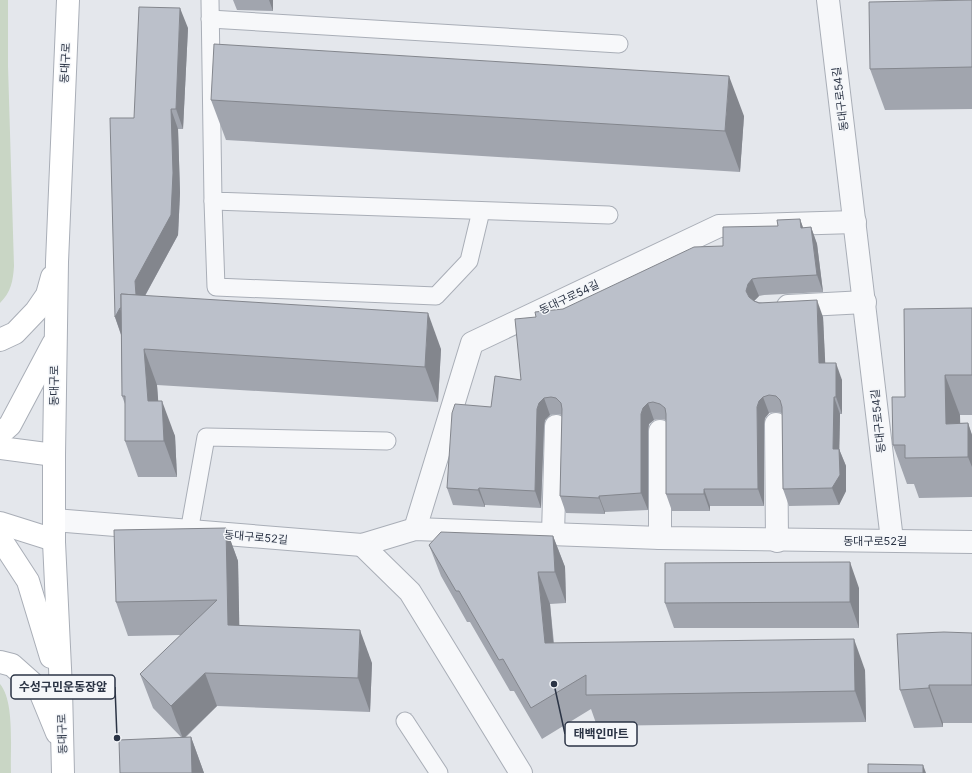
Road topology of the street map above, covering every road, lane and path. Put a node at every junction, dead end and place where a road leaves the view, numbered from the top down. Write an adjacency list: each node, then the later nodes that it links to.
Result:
1 (68, 0): 10 (main road, 동대구로)
2 (210, 0): 4 (lane)
3 (828, 0): 9 (street, 동대구로54길)
4 (210, 19): 5 (lane); 6 (lane)
5 (619, 44)
6 (213, 201): 7 (lane); 7 (lane)
7 (481, 211): 8 (lane)
8 (609, 215)
9 (855, 222): 11 (street, 동대구로54길); 23 (street, 동대구로54길)
10 (56, 262): 13 (main road); 14 (main road, 동대구로)
11 (864, 302): 12 (street); 29 (street, 동대구로54길)
12 (765, 307)
13 (0, 340)
14 (54, 342): 18 (main road); 21 (main road, 동대구로)
15 (776, 424): 30 (street)
16 (556, 426): 26 (street)
17 (660, 432): 28 (street)
18 (0, 434)
19 (386, 440): 25 (lane)
20 (0, 448): 21 (main road)
21 (54, 455): 24 (main road, 동대구로)
22 (0, 523): 24 (main road)
23 (415, 529): 26 (street, 동대구로52길); 32 (street, 동대구로52길)
24 (54, 530): 25 (street, 동대구로52길); 34 (main road, 동대구로)
25 (190, 532): 32 (street, 동대구로52길)
26 (552, 534): 28 (street, 동대구로52길)
27 (0, 538): 34 (main road)
28 (660, 538): 30 (street, 동대구로52길)
29 (892, 540): 30 (street, 동대구로52길); 31 (street, 동대구로52길)
30 (777, 541)
31 (972, 542)
32 (362, 545): 40 (street)
33 (0, 662): 36 (main road)
34 (61, 689): 36 (main road, 동대구로)
35 (405, 721): 39 (lane)
36 (62, 748): 37 (main road, 동대구로)
37 (63, 773)
38 (424, 773): 39 (lane)
39 (439, 773)
40 (522, 773)

